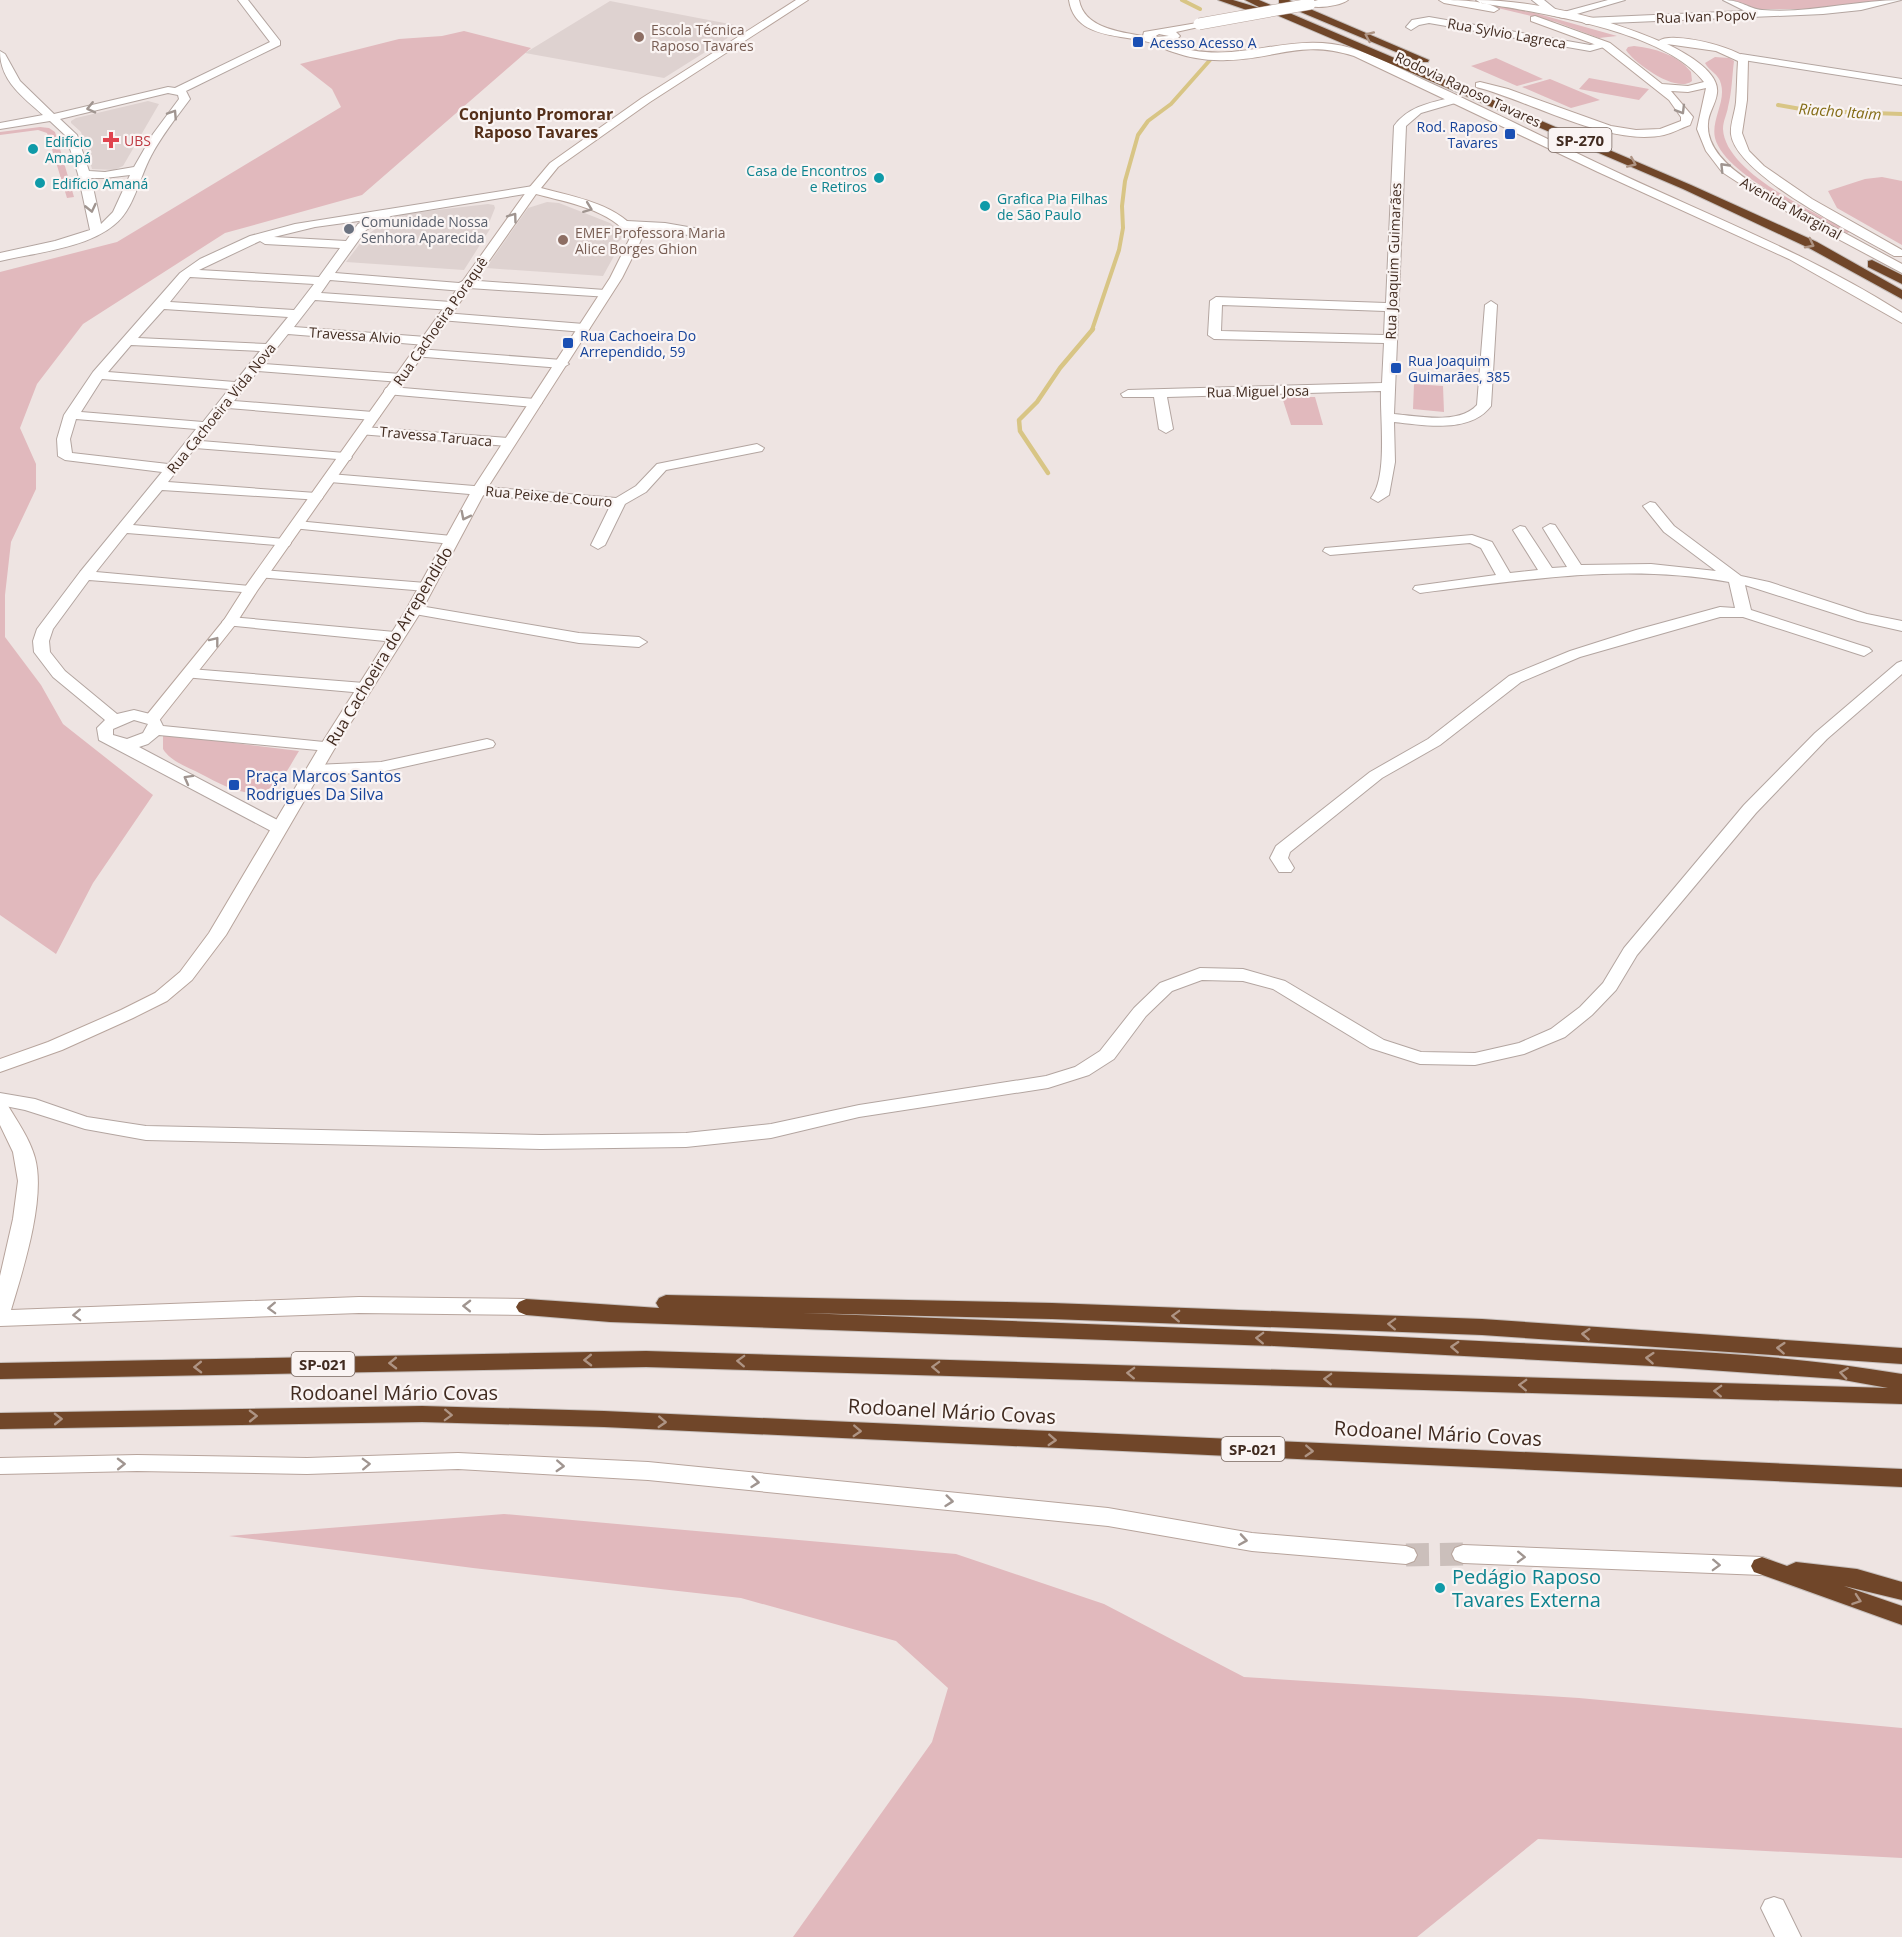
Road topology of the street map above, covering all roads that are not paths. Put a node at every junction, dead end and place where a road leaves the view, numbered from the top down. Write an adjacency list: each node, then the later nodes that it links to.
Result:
1 (243, 0): 35 (street)
2 (803, 0): 41 (street, Rua Cachoeira Poraquê)
3 (1074, 0): 21 (street, Rodovia Raposo Tavares)
4 (1223, 0): 22 (highway)
5 (1250, 0): 22 (highway, Rodovia Raposo Tavares / SP-270)
6 (1280, 0): 30 (highway, Rodovia Raposo Tavares, one-way to 6)
7 (1342, 0): 14 (street)
8 (1444, 0): 24 (street)
9 (1481, 0): 15 (street)
10 (1537, 0): 17 (street)
11 (1620, 0): 17 (street)
12 (1728, 0): 18 (street)
13 (1896, 0): 18 (street, Rua Ivan Popov)
14 (1316, 2): 21 (street, bridge)
15 (1523, 3): 17 (street)
16 (1086, 5): 21 (street)
17 (1559, 14): 19 (street)
18 (1759, 14): 19 (street, Rua Ivan Popov)
19 (1586, 21): 23 (street)
20 (1411, 27): 24 (street, Rua Sylvio Lagreca)
21 (1163, 36): 27 (street, Rodovia Raposo Tavares); 27 (street, Rodovia Raposo Tavares)
22 (1335, 36): 56 (highway, Rodovia Raposo Tavares / SP-270, one-way to 56)
23 (1640, 38): 24 (street, Rua Sylvio Lagreca); 25 (street); 29 (street)
24 (1606, 45): 34 (street)
25 (1727, 51): 28 (street); 29 (street)
26 (0, 54): 37 (street)
27 (1199, 54): 36 (street, Rodovia Raposo Tavares)
28 (1741, 57): 31 (street); 48 (street, Avenida Marginal)
29 (1692, 62): 33 (street)
30 (1438, 66)
31 (1902, 82)
32 (1475, 83): 34 (street, one-way to 32); 53 (highway, Rodovia Raposo Tavares / SP-270)
33 (1711, 84): 34 (street); 50 (street, Avenida Marginal, one-way to 33)
34 (1660, 87)
35 (177, 91): 37 (street, one-way to 37); 39 (street, one-way to 35)
36 (1458, 99): 60 (street, Rua Joaquim Guimarães); 63 (street, Rodovia Raposo Tavares)
37 (54, 117): 38 (street); 40 (street)
38 (0, 126)
39 (138, 170): 40 (street); 44 (street)
40 (84, 174): 44 (street, one-way to 44)
41 (532, 190): 42 (street, Rua Cachoeira Vida Nova); 43 (street, one-way to 43); 54 (street, Rua Cachoeira Poraquê, one-way to 41)
42 (388, 213): 46 (street); 47 (street, Rua Cachoeira Vida Nova)
43 (627, 225): 45 (street); 55 (street, Rua Cachoeira do Arrependido)
44 (97, 232): 49 (street)
45 (711, 235)
46 (252, 239): 47 (street); 51 (street)
47 (348, 245): 52 (street, Rua Cachoeira Vida Nova)
48 (1902, 255)
49 (0, 257)
50 (1902, 269)
51 (187, 273): 52 (street); 58 (street)
52 (324, 278): 54 (street); 57 (street, Rua Cachoeira Vida Nova)
53 (1902, 280)
54 (464, 285): 55 (street); 61 (street, Rua Cachoeira Poraquê)
55 (605, 294): 64 (street, Rua Cachoeira do Arrependido)
56 (1902, 295)
57 (312, 296): 61 (street); 62 (street, Rua Cachoeira Vida Nova)
58 (161, 305): 62 (street); 67 (street)
59 (1491, 305): 84 (street)
60 (1392, 307): 66 (street, Rua Joaquim Guimarães); 66 (street)
61 (447, 312): 64 (street); 68 (street, Rua Cachoeira Poraquê)
62 (297, 314): 65 (street, Rua Cachoeira Vida Nova)
63 (1902, 320)
64 (584, 328): 71 (street, Rua Cachoeira do Arrependido)
65 (284, 330): 68 (street, Travessa Alvio); 69 (street, Rua Cachoeira Vida Nova)
66 (1390, 339): 76 (street, Rua Joaquim Guimarães)
67 (129, 341): 69 (street); 73 (street)
68 (426, 341): 70 (street, Rua Cachoeira Poraquê)
69 (269, 348): 72 (street, Rua Cachoeira Vida Nova)
70 (418, 353): 71 (street); 74 (street, Rua Cachoeira Poraquê)
71 (562, 364): 80 (street, Rua Cachoeira do Arrependido)
72 (254, 367): 74 (street); 75 (street, Rua Cachoeira Vida Nova)
73 (98, 375): 75 (street); 82 (street)
74 (401, 378): 77 (street, Rua Cachoeira Poraquê)
75 (238, 386): 81 (street, Rua Cachoeira Vida Nova)
76 (1388, 387): 78 (street, Rua Miguel Josa); 84 (street, Rua Joaquim Guimarães)
77 (391, 391): 80 (street); 83 (street, Rua Cachoeira Poraquê)
78 (1160, 393): 79 (street, Rua Miguel Josa); 86 (street)
79 (1128, 394)
80 (535, 403): 88 (street, Rua Cachoeira do Arrependido)
81 (225, 404): 83 (street); 85 (street, Rua Cachoeira Vida Nova)
82 (71, 415): 85 (street); 92 (street)
83 (373, 416): 87 (street, Rua Cachoeira Poraquê)
84 (1387, 417): 97 (street, Rua Joaquim Guimarães)
85 (206, 426): 89 (street, Rua Cachoeira Vida Nova)
86 (1166, 429)
87 (364, 431): 88 (street, Travessa Taruaca); 91 (street, Rua Cachoeira Poraquê)
88 (508, 442): 95 (street, Rua Cachoeira do Arrependido)
89 (191, 444): 91 (street); 92 (street, Rua Cachoeira Vida Nova)
90 (757, 448): 98 (street, Rua Peixe de Couro)
91 (345, 457): 93 (street, Rua Cachoeira Poraquê)
92 (172, 469): 94 (street, Rua Cachoeira Vida Nova)
93 (330, 478): 95 (street, Rua Peixe de Couro); 96 (street, Rua Cachoeira Poraquê)
94 (158, 485): 96 (street); 101 (street, Rua Cachoeira Vida Nova)
95 (478, 490): 98 (street, Rua Peixe de Couro); 104 (street, Rua Cachoeira do Arrependido, one-way to 104)
96 (316, 497): 100 (street, Rua Cachoeira Poraquê)
97 (1378, 498)
98 (620, 502): 106 (street, Rua Peixe de Couro)
99 (1650, 506): 113 (street)
100 (297, 525): 104 (street); 105 (street, Rua Cachoeira Poraquê)
101 (122, 528): 105 (street); 111 (street, Rua Cachoeira Vida Nova)
102 (1551, 528): 108 (street)
103 (1520, 530): 110 (street)
104 (452, 540): 114 (street, Rua Cachoeira do Arrependido)
105 (284, 543): 109 (street, Rua Cachoeira Poraquê)
106 (598, 545)
107 (1330, 551): 112 (street)
108 (1577, 570): 110 (street); 113 (street)
109 (262, 574): 114 (street); 116 (street, Rua Cachoeira Poraquê)
110 (1548, 574): 112 (street)
111 (84, 575): 116 (street); 127 (street, Rua Cachoeira Vida Nova)
112 (1506, 579): 115 (street)
113 (1736, 579): 118 (street); 120 (street)
114 (426, 587): 117 (street, Rua Cachoeira do Arrependido)
115 (1420, 589)
116 (250, 590): 119 (street, Rua Cachoeira Poraquê)
117 (414, 610): 121 (street, Rua Cachoeira do Arrependido); 122 (street)
118 (1744, 613): 123 (street); 135 (street)
119 (230, 622): 121 (street); 125 (street, Rua Cachoeira Poraquê, one-way to 119)
120 (1902, 626)
121 (395, 637): 126 (street, Rua Cachoeira do Arrependido)
122 (639, 642)
123 (1864, 651)
124 (1902, 666): 137 (street)
125 (190, 674): 126 (street); 128 (street, Rua Cachoeira Poraquê)
126 (364, 688): 131 (street, Rua Cachoeira do Arrependido)
127 (114, 720): 128 (street); 129 (street)
128 (152, 729): 129 (street); 131 (street); 132 (street)
129 (121, 744): 132 (street)
130 (487, 744): 133 (street)
131 (328, 746): 133 (street, Rua Cachoeira do Arrependido)
132 (157, 762): 134 (street, one-way to 132)
133 (315, 770): 134 (street, Rua Cachoeira do Arrependido)
134 (279, 828): 136 (street, Rua Cachoeira do Arrependido)
135 (1285, 868)
136 (0, 1066)
137 (0, 1099)
138 (0, 1109): 140 (street)
139 (526, 1307): 141 (street, one-way to 141); 142 (highway, one-way to 139); 144 (highway, one-way to 139)
140 (0, 1313)
141 (0, 1318)
142 (1902, 1356)
143 (0, 1371): 145 (highway, Rodoanel Mário Covas / SP-021, one-way to 143)
144 (1902, 1382)
145 (1902, 1396)
146 (0, 1421): 148 (highway, Rodoanel Mário Covas / SP-021, one-way to 148)
147 (0, 1466): 150 (street, one-way to 150)
148 (1902, 1478)
149 (1463, 1554): 151 (street, one-way to 151)
150 (1406, 1555)
151 (1762, 1566): 152 (highway); 153 (highway, one-way to 153)
152 (1902, 1591)
153 (1902, 1616)
154 (1774, 1908): 155 (street)
155 (1788, 1937)

